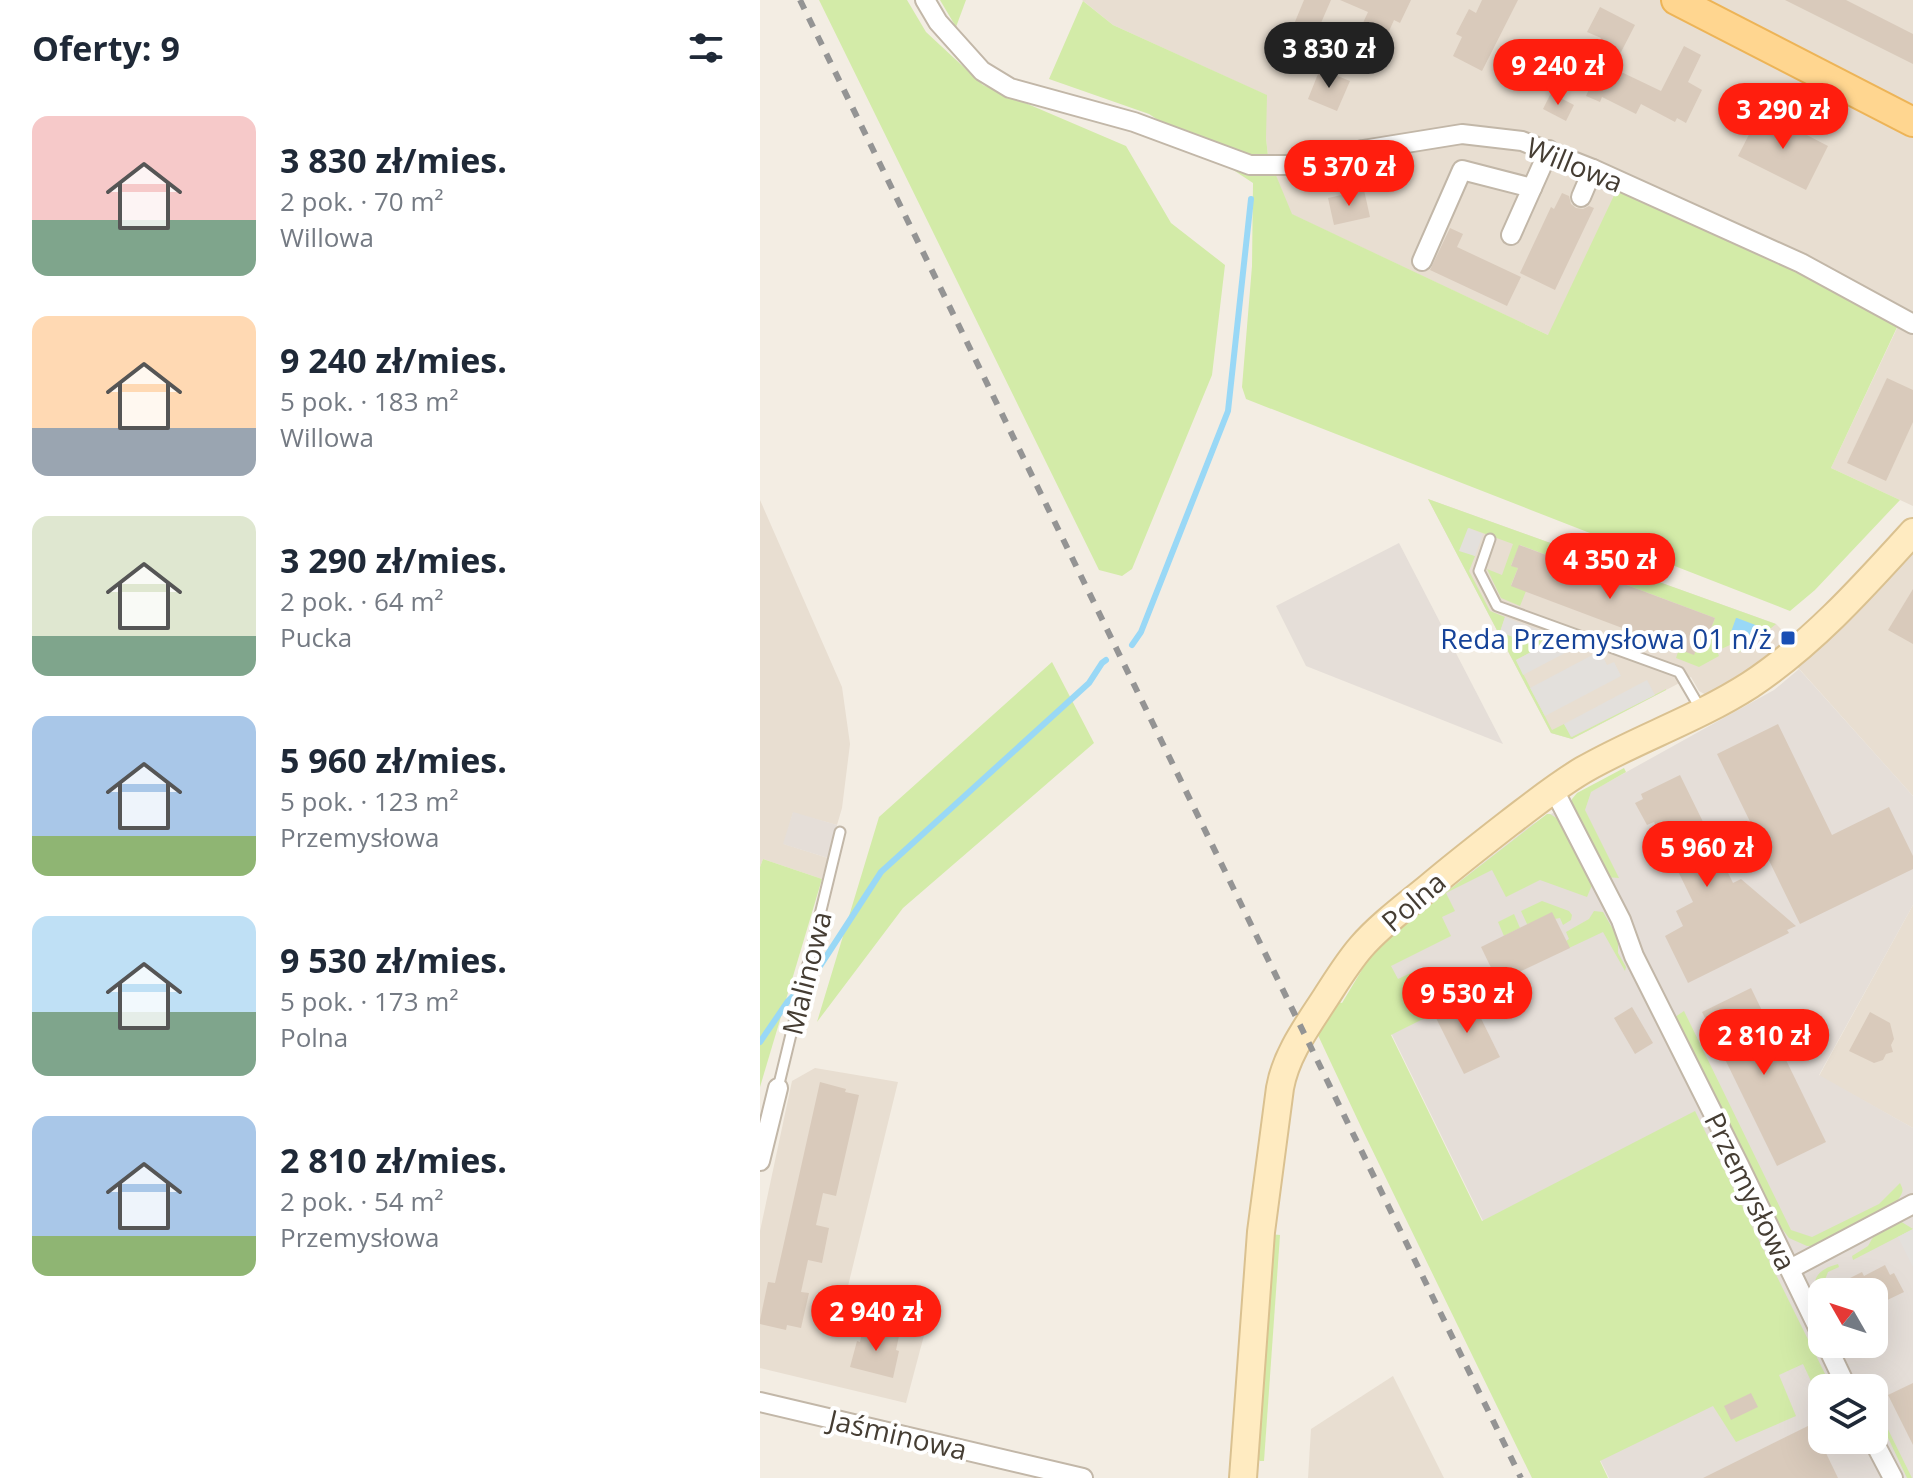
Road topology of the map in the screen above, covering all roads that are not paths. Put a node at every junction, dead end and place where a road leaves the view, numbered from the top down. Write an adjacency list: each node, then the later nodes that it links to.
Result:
1 (925, 0): 4 (street, Willowa)
2 (1676, 0): 3 (main road)
3 (1913, 122)
4 (1549, 150): 5 (street, Willowa); 6 (street)
5 (1593, 169): 7 (street); 10 (street, Willowa)
6 (1532, 188): 8 (street); 9 (street)
7 (1581, 197)
8 (1511, 235)
9 (1422, 261)
10 (1913, 324)
11 (1913, 532): 13 (street, Polna)
12 (1490, 539): 13 (lane)
13 (1701, 711): 14 (street, Polna)
14 (1553, 788): 19 (street, Przemysłowa); 24 (street, Polna)
15 (840, 832): 16 (lane, Malinowa)
16 (778, 1088): 17 (street, Malinowa)
17 (760, 1161)
18 (1913, 1204): 19 (street)
19 (1790, 1269): 20 (street, Przemysłowa)
20 (1808, 1307)
21 (760, 1402): 23 (street, Jaśminowa)
22 (1880, 1454): 25 (street)
23 (1083, 1478)
24 (1243, 1478)
25 (1893, 1478)

